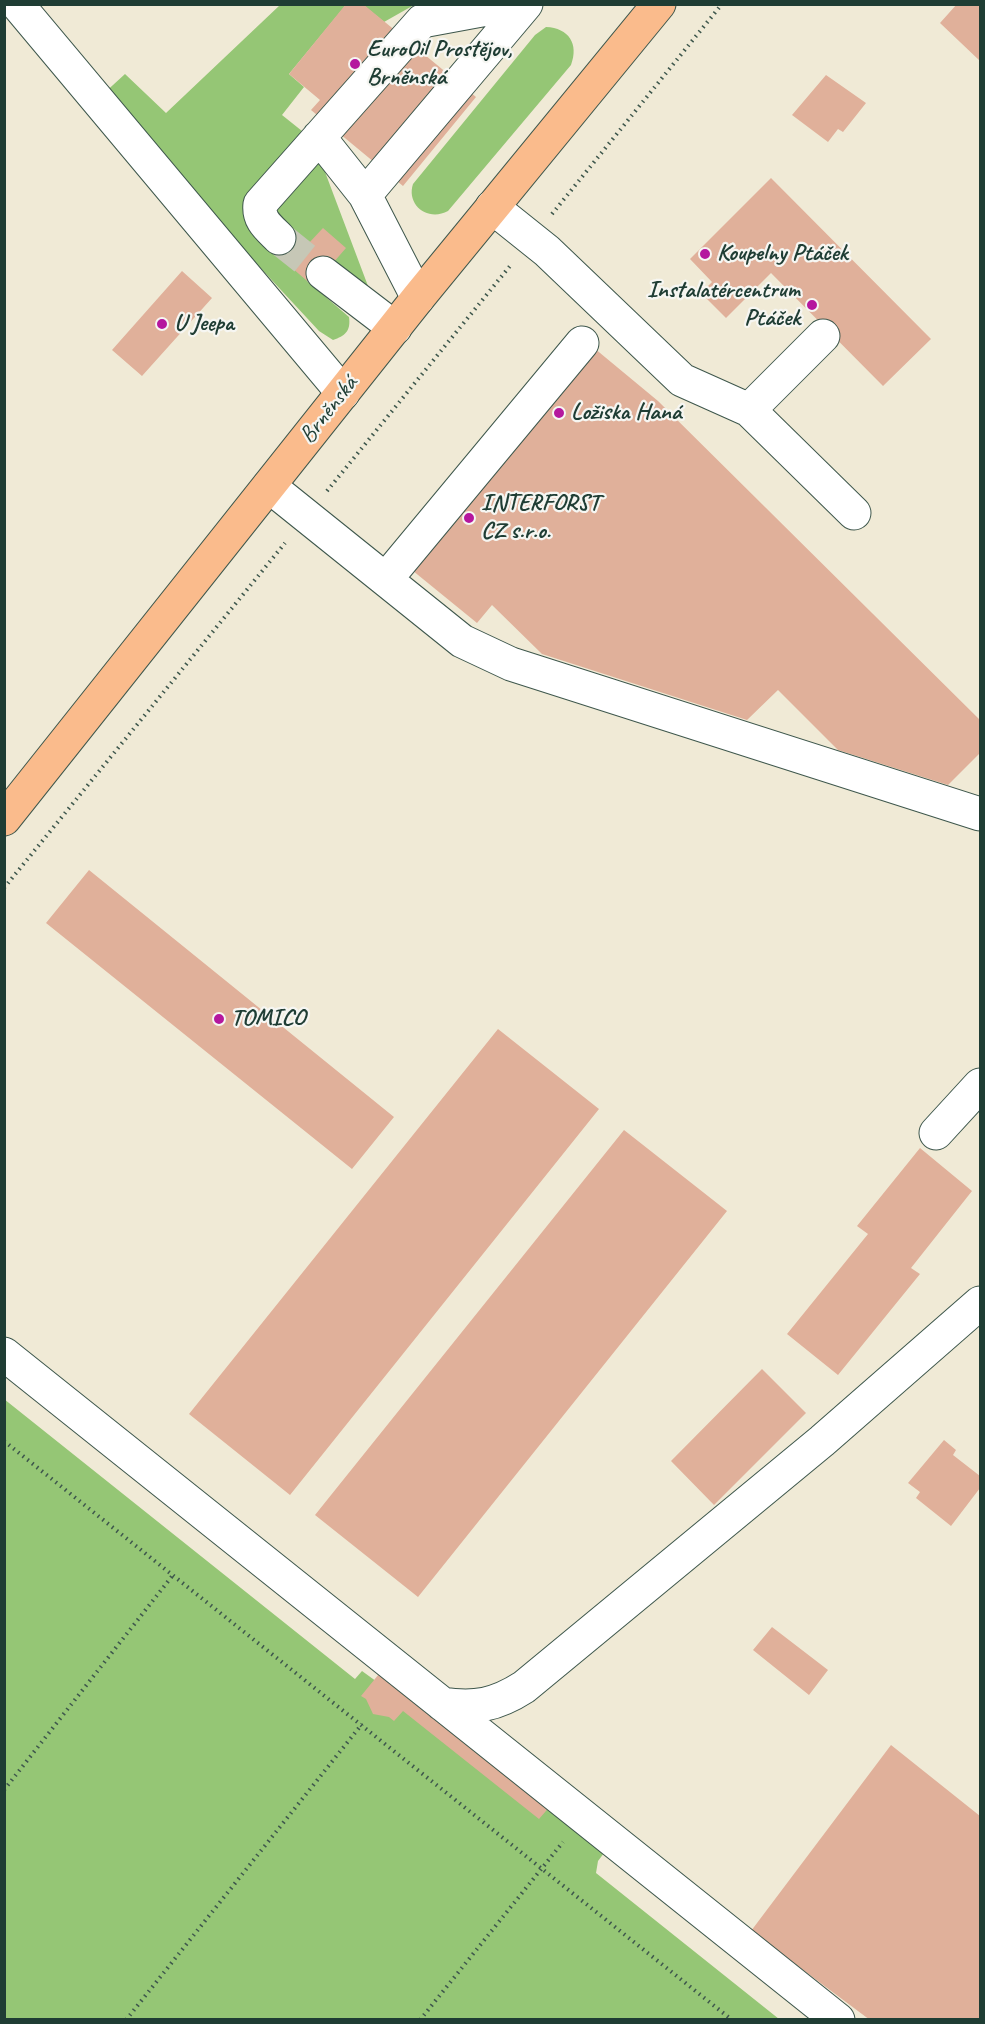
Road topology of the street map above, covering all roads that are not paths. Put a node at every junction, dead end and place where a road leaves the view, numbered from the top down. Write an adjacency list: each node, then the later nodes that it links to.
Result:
1 (17, 4): 14 (lane)
2 (514, 4): 5 (lane)
3 (526, 4): 6 (lane)
4 (659, 4): 7 (main road, Brněnská)
5 (319, 137): 6 (lane); 8 (lane)
6 (365, 195): 10 (lane)
7 (492, 207): 10 (main road, Brněnská); 15 (lane)
8 (279, 238)
9 (324, 273): 11 (lane)
10 (418, 298): 11 (main road, Brněnská)
11 (395, 328): 14 (main road, Brněnská)
12 (823, 336): 15 (lane)
13 (582, 343): 18 (lane)
14 (343, 393): 16 (main road, Brněnská)
15 (749, 410): 17 (lane)
16 (269, 486): 18 (lane); 20 (main road, Brněnská)
17 (854, 513)
18 (386, 579): 19 (lane)
19 (981, 814)
20 (4, 819)
21 (981, 1085): 22 (lane)
22 (936, 1133)
23 (981, 1303): 25 (lane)
24 (4, 1354): 25 (lane)
25 (442, 1704): 26 (lane)
26 (838, 2019)

